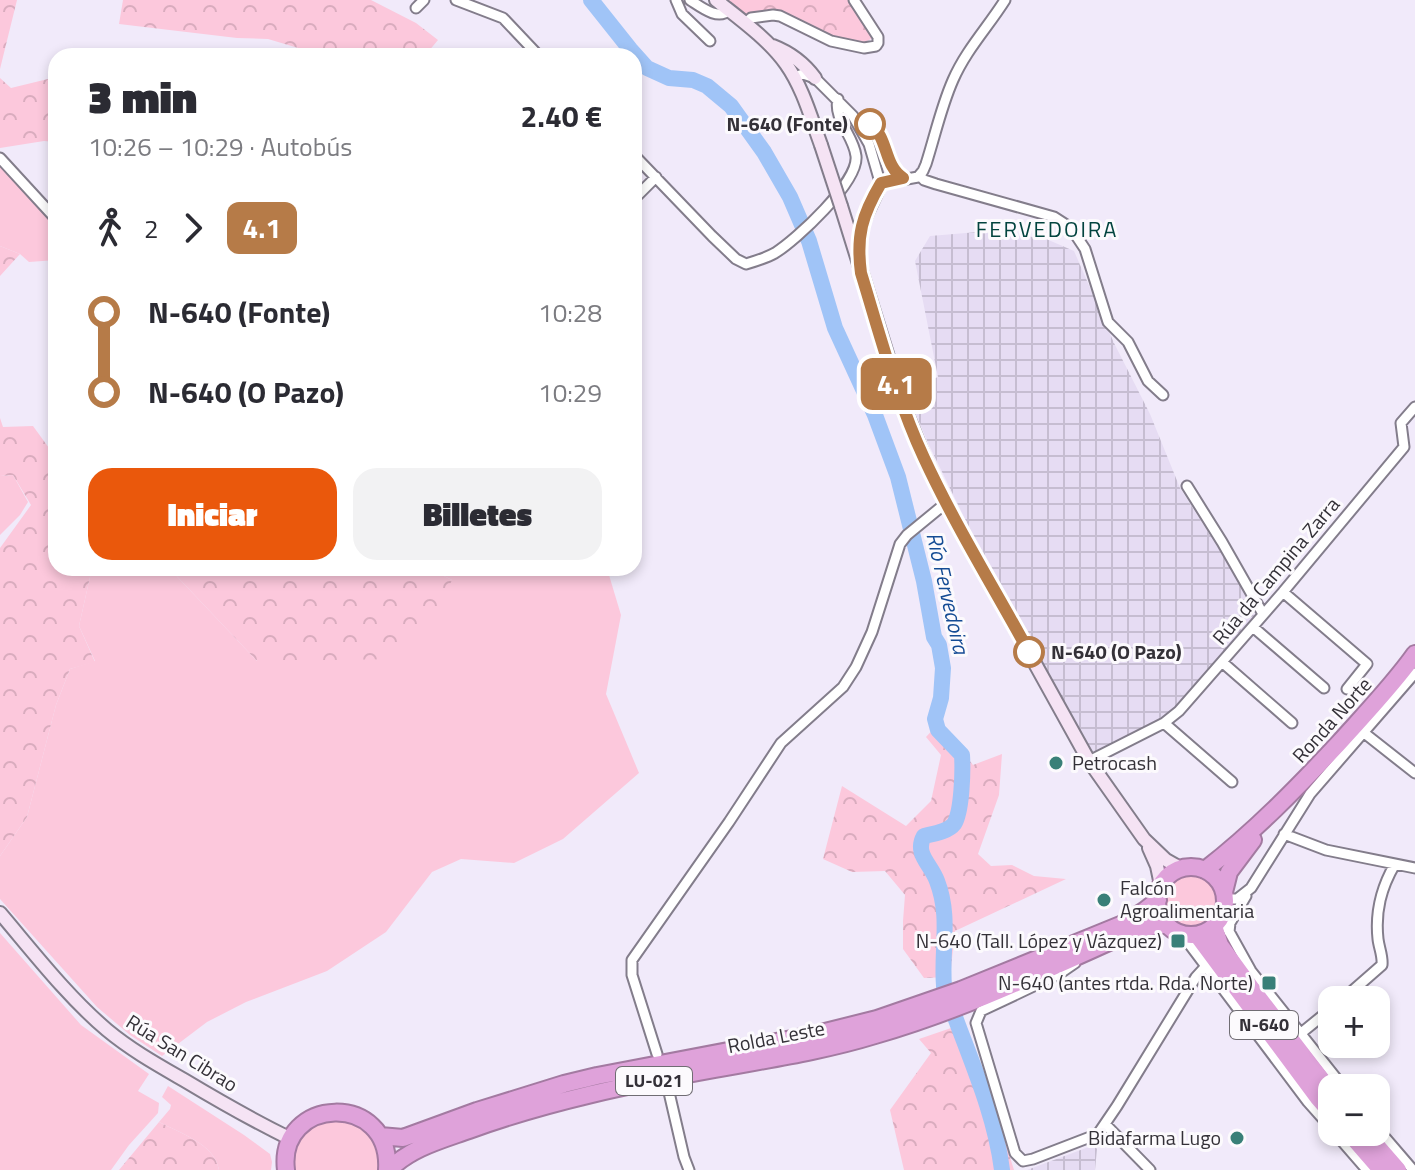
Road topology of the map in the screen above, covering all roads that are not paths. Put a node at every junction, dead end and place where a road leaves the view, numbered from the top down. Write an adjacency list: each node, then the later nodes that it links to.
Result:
1 (424, 0): 8 (street)
2 (456, 0): 13 (street)
3 (676, 0): 11 (street)
4 (690, 0): 9 (street)
5 (716, 0): 9 (main road)
6 (854, 0): 10 (street)
7 (1005, 0): 21 (street)
8 (416, 8)
9 (729, 10): 10 (main road)
10 (745, 24): 12 (main road)
11 (710, 41)
12 (770, 45): 14 (main road, N-640); 15 (main road)
13 (531, 48)
14 (794, 77): 15 (street); 27 (main road, N-640, bridge)
15 (815, 78): 16 (street)
16 (838, 99): 17 (street); 22 (street)
17 (857, 120): 19 (street); 24 (street)
18 (0, 158): 26 (street)
19 (889, 162): 23 (street); 24 (street)
20 (642, 163): 22 (street)
21 (920, 176): 23 (street); 28 (street)
22 (656, 177): 25 (street)
23 (903, 178): 24 (street)
24 (884, 182): 27 (main road)
25 (642, 191)
26 (48, 210)
27 (861, 273): 31 (main road, N-640)
28 (1163, 395)
29 (1415, 407): 32 (street, Rúa da Campina Zarra)
30 (1187, 486): 33 (street)
31 (946, 503): 43 (main road, N-640); 66 (street)
32 (1283, 592): 33 (street, Rúa da Campina Zarra); 39 (street)
33 (1263, 614): 34 (street, Rúa da Campina Zarra)
34 (1253, 627): 36 (street, Rúa da Campina Zarra); 38 (street)
35 (1415, 654): 46 (highway, Ronda Norte)
36 (1222, 662): 40 (street, Rúa da Campina Zarra); 41 (street)
37 (1415, 673): 42 (street)
38 (1324, 688)
39 (1347, 689)
40 (1164, 723): 43 (street, Rúa da Campina Zarra); 45 (street)
41 (1292, 723)
42 (1363, 732): 44 (street); 47 (street)
43 (1089, 761): 48 (main road, N-640)
44 (1415, 773)
45 (1232, 782)
46 (1275, 810): 52 (highway, Ronda Norte); 55 (highway, Ronda Norte)
47 (1284, 834): 49 (street); 53 (street)
48 (1144, 839): 51 (main road, N-640); 54 (main road, N-640)
49 (1395, 864): 50 (street); 61 (street)
50 (1415, 868)
51 (1182, 869): 52 (highway); 54 (highway)
52 (1205, 870): 55 (highway)
53 (1249, 890): 55 (street); 57 (street)
54 (1160, 893): 58 (highway, N-640); 62 (highway, Rolda Leste / LU-021)
55 (1224, 895): 57 (highway)
56 (0, 913): 74 (main road, Rúa San Cibrao)
57 (1221, 925): 58 (highway); 65 (street); 68 (highway, N-640)
58 (1181, 931): 59 (highway, Rolda Leste / LU-021); 60 (street); 70 (highway, N-640)
59 (1077, 955): 62 (highway, Rolda Leste / LU-021); 72 (street)
60 (1206, 966): 71 (street); 72 (street)
61 (1358, 986)
62 (963, 997): 63 (highway, Rolda Leste / LU-021)
63 (927, 1010): 73 (highway, Rolda Leste / LU-021); 80 (highway, Rolda Leste / LU-021)
64 (1318, 1019): 65 (street)
65 (1300, 1034): 67 (street)
66 (657, 1054)
67 (1333, 1074)
68 (1318, 1075)
69 (668, 1088): 81 (street)
70 (1318, 1098)
71 (1318, 1114)
72 (1105, 1124): 82 (street)
73 (380, 1136): 74 (highway); 80 (highway, Rolda Leste / LU-021)
74 (291, 1139): 79 (highway)
75 (1390, 1143): 86 (street)
76 (1346, 1146): 83 (street)
77 (1360, 1146): 84 (highway)
78 (1377, 1146): 85 (highway)
79 (286, 1170)
80 (388, 1170)
81 (689, 1170)
82 (1150, 1170)
83 (1367, 1170)
84 (1381, 1170)
85 (1398, 1170)
86 (1413, 1170)

